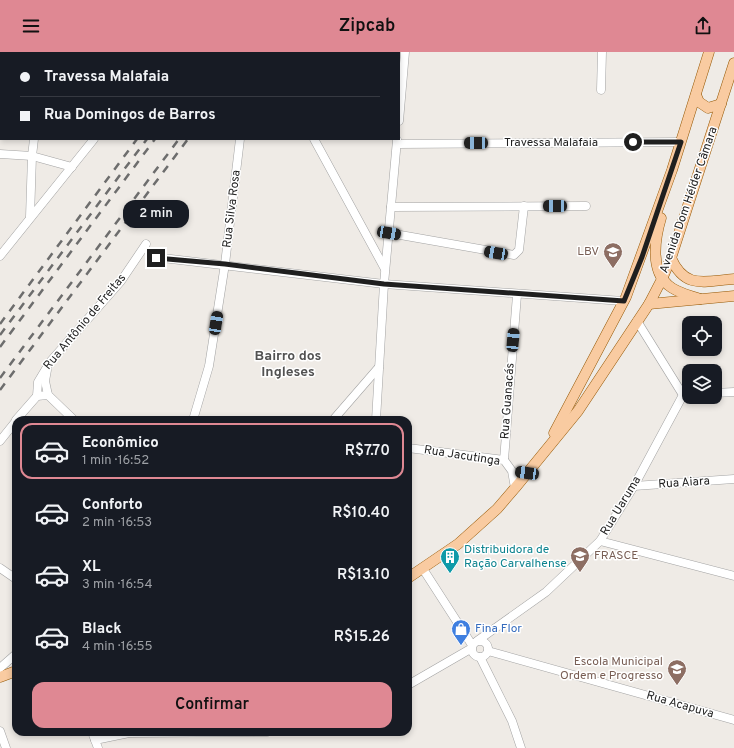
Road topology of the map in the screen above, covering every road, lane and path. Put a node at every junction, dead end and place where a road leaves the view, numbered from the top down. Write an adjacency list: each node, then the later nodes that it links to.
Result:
1 (405, 52): 8 (street)
2 (602, 52): 5 (street)
3 (710, 52): 6 (main road, Avenida Dom Hélder Câmara)
4 (734, 63): 7 (main road, Avenida Dom Hélder Câmara)
5 (601, 90)
6 (696, 95): 7 (main road); 14 (main road, Avenida Dom Hélder Câmara)
7 (721, 104): 27 (main road, Avenida Dom Hélder Câmara)
8 (400, 110)
9 (34, 140): 16 (street)
10 (93, 140): 17 (street)
11 (240, 140): 28 (street, Rua Silva Rosa)
12 (315, 140): 29 (street)
13 (397, 141): 14 (street, Travessa Malafaia); 21 (street)
14 (681, 142): 18 (main road, Avenida Dom Hélder Câmara)
15 (0, 154): 16 (street)
16 (32, 156): 17 (street); 22 (street)
17 (72, 167): 22 (street)
18 (672, 170): 30 (main road); 36 (main road, Avenida Dom Hélder Câmara)
19 (524, 206): 20 (street); 21 (street); 23 (street)
20 (586, 206)
21 (391, 207): 23 (street)
22 (30, 217): 25 (street)
23 (389, 233): 29 (street)
24 (146, 244): 39 (street, Rua Antônio de Freitas)
25 (1, 254)
26 (154, 258): 28 (street)
27 (671, 258): 30 (main road, Avenida Dom Hélder Câmara); 31 (main road)
28 (225, 264): 32 (street); 49 (street, Rua Silva Rosa)
29 (385, 269): 32 (street)
30 (662, 279): 35 (main road); 37 (main road, Avenida Dom Hélder Câmara)
31 (734, 279)
32 (384, 284): 33 (street); 40 (street)
33 (517, 295): 36 (street); 56 (street, Rua Guanacás)
34 (734, 296): 35 (main road)
35 (700, 299): 37 (main road)
36 (624, 301): 54 (main road, Avenida Dom Hélder Câmara)
37 (649, 304): 38 (main road, Avenida Dom Hélder Câmara)
38 (637, 321): 41 (street); 54 (main road, Avenida Dom Hélder Câmara)
39 (50, 362): 44 (street); 45 (street, Rua Antônio de Freitas)
40 (379, 367): 50 (street); 51 (street)
41 (682, 389)
42 (734, 392): 43 (street)
43 (722, 393)
44 (48, 395): 45 (street); 48 (street)
45 (37, 396): 47 (street, Rua Antônio de Freitas)
46 (682, 402): 60 (street, Rua Uaruma)
47 (20, 416)
48 (70, 416)
49 (194, 416)
50 (336, 416)
51 (376, 416)
52 (12, 426): 53 (street, Rua Antônio de Freitas)
53 (0, 442)
54 (547, 447): 58 (main road, Avenida Dom Hélder Câmara)
55 (412, 448): 56 (street, Rua Jacutinga)
56 (504, 460): 57 (street, Rua Jacutinga)
57 (512, 471): 58 (street, Rua Jacutinga); 61 (street, Rua Jacutinga)
58 (527, 473): 61 (main road, Avenida Dom Hélder Câmara)
59 (734, 479): 60 (street, Rua Aiara)
60 (634, 486): 62 (street, Rua Uaruma)
61 (515, 488): 64 (main road, Avenida Dom Hélder Câmara)
62 (600, 541): 67 (street); 68 (street, Rua Uaruma)
63 (0, 568): 65 (street)
64 (423, 569): 66 (main road, Avenida Dom Hélder Câmara); 68 (street)
65 (12, 576)
66 (412, 576)
67 (734, 576)
68 (474, 644): 69 (street); 70 (street); 75 (street, Rua Uaruma)
69 (488, 651): 70 (street); 76 (street, Rua Acapuva)
70 (480, 657): 81 (street)
71 (12, 658): 72 (street)
72 (0, 668)
73 (12, 672): 74 (main road)
74 (0, 677)
75 (412, 683)
76 (734, 720)
77 (0, 731): 80 (street)
78 (120, 736): 79 (street)
79 (97, 744)
80 (6, 748)
81 (521, 748)

